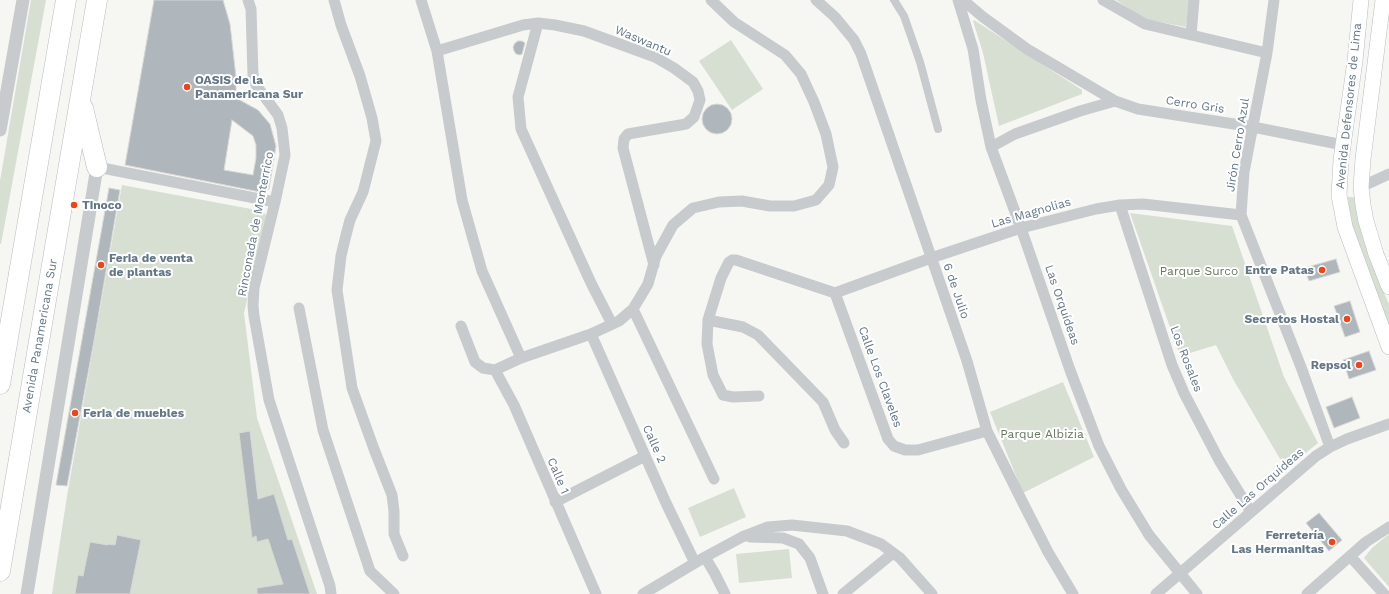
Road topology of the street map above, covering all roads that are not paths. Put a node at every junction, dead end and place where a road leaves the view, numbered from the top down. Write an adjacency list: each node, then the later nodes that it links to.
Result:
1 (23, 0): 25 (street)
2 (66, 0): 48 (highway)
3 (97, 0): 21 (highway, Avenida Panamericana Sur)
4 (248, 0): 31 (street, Rinconada de Monterrico)
5 (334, 0): 61 (street)
6 (422, 0): 19 (street)
7 (711, 0): 36 (street)
8 (816, 0): 35 (street, 6 de Julio)
9 (894, 0): 24 (street)
10 (958, 0): 27 (street, Las Orquídeas)
11 (963, 0): 22 (street, Cerro Gris)
12 (1102, 0): 18 (street)
13 (1194, 0): 18 (street)
14 (1274, 0): 20 (street, Jirón Cerro Azul)
15 (1361, 0): 26 (main road, Avenida Defensores de Lima)
16 (1383, 0): 30 (main road, Avenida Defensores de Lima)
17 (538, 23): 19 (street, Waswantu); 36 (street, Waswantu); 42 (street)
18 (1190, 35): 20 (street)
19 (437, 51): 46 (street)
20 (1267, 52): 23 (street, Jirón Cerro Azul)
21 (81, 100): 28 (highway); 64 (highway, Avenida Panamericana Sur)
22 (1115, 101): 23 (street, Cerro Gris); 27 (street)
23 (1253, 127): 26 (street, Cerro Gris); 33 (street, Jirón Cerro Azul)
24 (938, 128)
25 (0, 130)
26 (1343, 145): 45 (main road, Avenida Defensores de Lima)
27 (991, 147): 34 (street, Las Orquídeas)
28 (97, 167): 31 (street); 66 (street)
29 (1389, 174): 30 (street)
30 (1361, 187): 37 (main road, Avenida Defensores de Lima)
31 (275, 202): 67 (street, Rinconada de Monterrico)
32 (1120, 204): 33 (street, Las Magnolias); 34 (street, Las Magnolias); 57 (street, Los Rosales)
33 (1241, 215): 53 (street, Jirón Cerro Azul)
34 (1021, 228): 35 (street, Las Magnolias); 65 (street, Las Orquídeas)
35 (931, 258): 38 (street, Las Magnolias); 51 (street, 6 de Julio)
36 (654, 265): 40 (street)
37 (1389, 287)
38 (835, 293): 41 (street); 51 (street, Calle Los Claveles)
39 (299, 308): 68 (street)
40 (633, 310): 42 (street); 55 (street)
41 (708, 320): 49 (street); 52 (street)
42 (612, 324): 44 (street)
43 (461, 326): 47 (street)
44 (591, 334): 46 (street); 54 (street, Calle 2)
45 (1389, 347)
46 (521, 358): 47 (street)
47 (495, 370): 56 (street, Calle 1)
48 (0, 384)
49 (759, 396)
50 (1389, 424): 53 (street, Calle Las Orquídeas)
51 (987, 431): 75 (street, 6 de Julio)
52 (844, 443)
53 (1330, 447): 57 (street, Calle Las Orquídeas)
54 (645, 456): 56 (street); 63 (street, Calle 2)
55 (714, 479)
56 (555, 502): 69 (street, Calle 1)
57 (1251, 512): 65 (street, Calle Las Orquídeas)
58 (1389, 527): 62 (street)
59 (742, 537): 60 (street); 63 (street); 72 (street)
60 (893, 553): 73 (street); 74 (street)
61 (403, 556)
62 (1350, 556): 78 (street); 79 (street)
63 (700, 560): 70 (street); 71 (street, Calle 2)
64 (0, 571)
65 (1179, 573): 76 (street, Calle Las Orquídeas); 77 (street, Las Orquídeas)
66 (27, 594)
67 (331, 594)
68 (394, 594)
69 (596, 594)
70 (643, 594)
71 (725, 594)
72 (823, 594)
73 (843, 594)
74 (932, 594)
75 (1073, 594)
76 (1156, 594)
77 (1197, 594)
78 (1307, 594)
79 (1384, 594)

